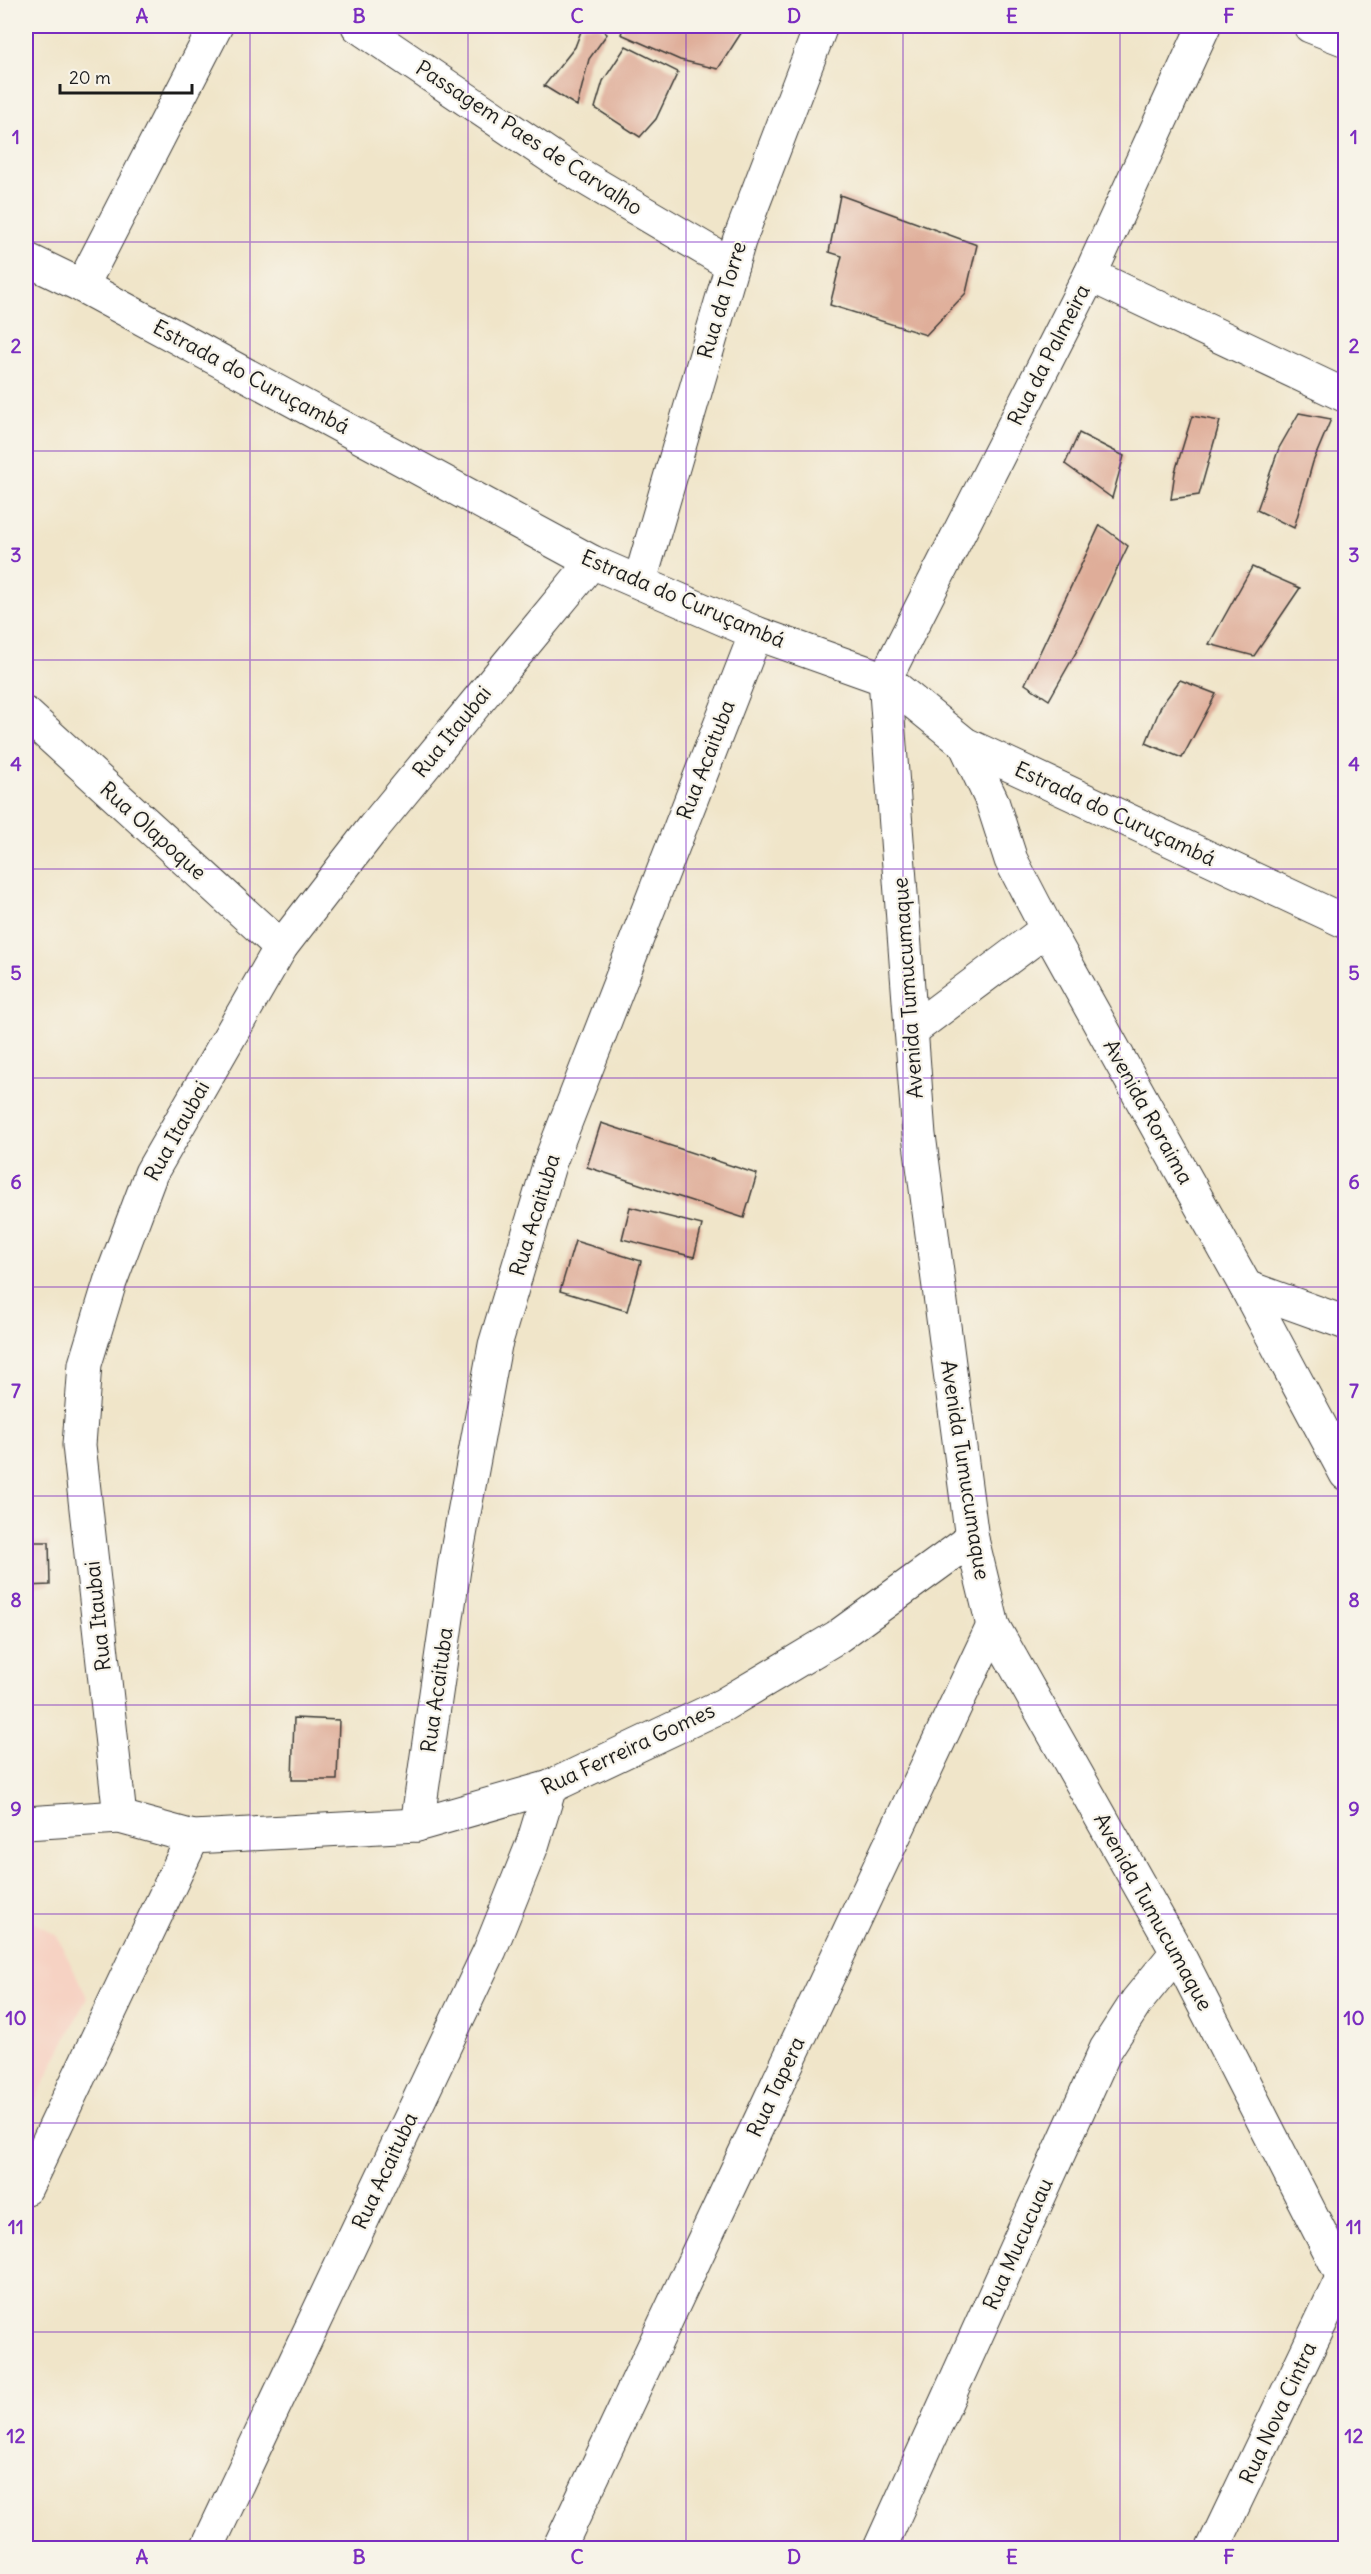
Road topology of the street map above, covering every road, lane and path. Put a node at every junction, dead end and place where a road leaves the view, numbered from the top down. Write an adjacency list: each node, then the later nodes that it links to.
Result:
1 (216, 26): 10 (street)
2 (358, 26): 8 (street, Passagem Paes de Carvalho)
3 (821, 26): 8 (street, Rua da Torre)
4 (1204, 26): 9 (street, Rua da Palmeira)
5 (1310, 26): 6 (street)
6 (1346, 40)
7 (26, 259): 10 (street, Estrada do Curuçambá)
8 (732, 265): 13 (street, Rua da Torre)
9 (1090, 275): 11 (street); 15 (street, Rua da Palmeira)
10 (82, 286): 12 (street, Estrada do Curuçambá)
11 (1346, 396)
12 (592, 562): 13 (street, Estrada do Curuçambá); 20 (street, Rua Itaubai)
13 (640, 581): 14 (street, Estrada do Curuçambá)
14 (756, 633): 15 (street, Estrada do Curuçambá); 30 (street, Rua Acaituba)
15 (885, 679): 17 (street, Estrada do Curuçambá); 21 (street, Avenida Tumucumaque)
16 (26, 714): 20 (street, Rua Olapoque)
17 (965, 744): 18 (street, Estrada do Curuçambá); 19 (street, Avenida Roraima)
18 (1346, 922)
19 (1047, 929): 21 (street); 22 (street, Avenida Roraima)
20 (281, 947): 28 (street, Rua Itaubai)
21 (911, 1031): 25 (street, Avenida Tumucumaque)
22 (1246, 1287): 23 (street); 24 (street, Avenida Roraima)
23 (1346, 1323)
24 (1346, 1474)
25 (972, 1539): 26 (street, Avenida Tumucumaque); 27 (street, Rua Ferreira Gomes)
26 (993, 1626): 32 (street, Avenida Tumucumaque); 36 (street, Rua Tapera)
27 (550, 1787): 30 (street, Rua Ferreira Gomes); 35 (street, Rua Acaituba)
28 (120, 1817): 29 (street, Rua Ferreira Gomes); 31 (street, Rua Ferreira Gomes)
29 (26, 1823)
30 (417, 1825): 31 (street, Rua Ferreira Gomes)
31 (193, 1837): 33 (street)
32 (1177, 1952): 34 (street, Avenida Tumucumaque); 37 (street, Rua Mucucuau)
33 (26, 2188)
34 (1344, 2280): 38 (street, Rua Nova Cintra)
35 (207, 2548)
36 (559, 2548)
37 (880, 2548)
38 (1214, 2548)

